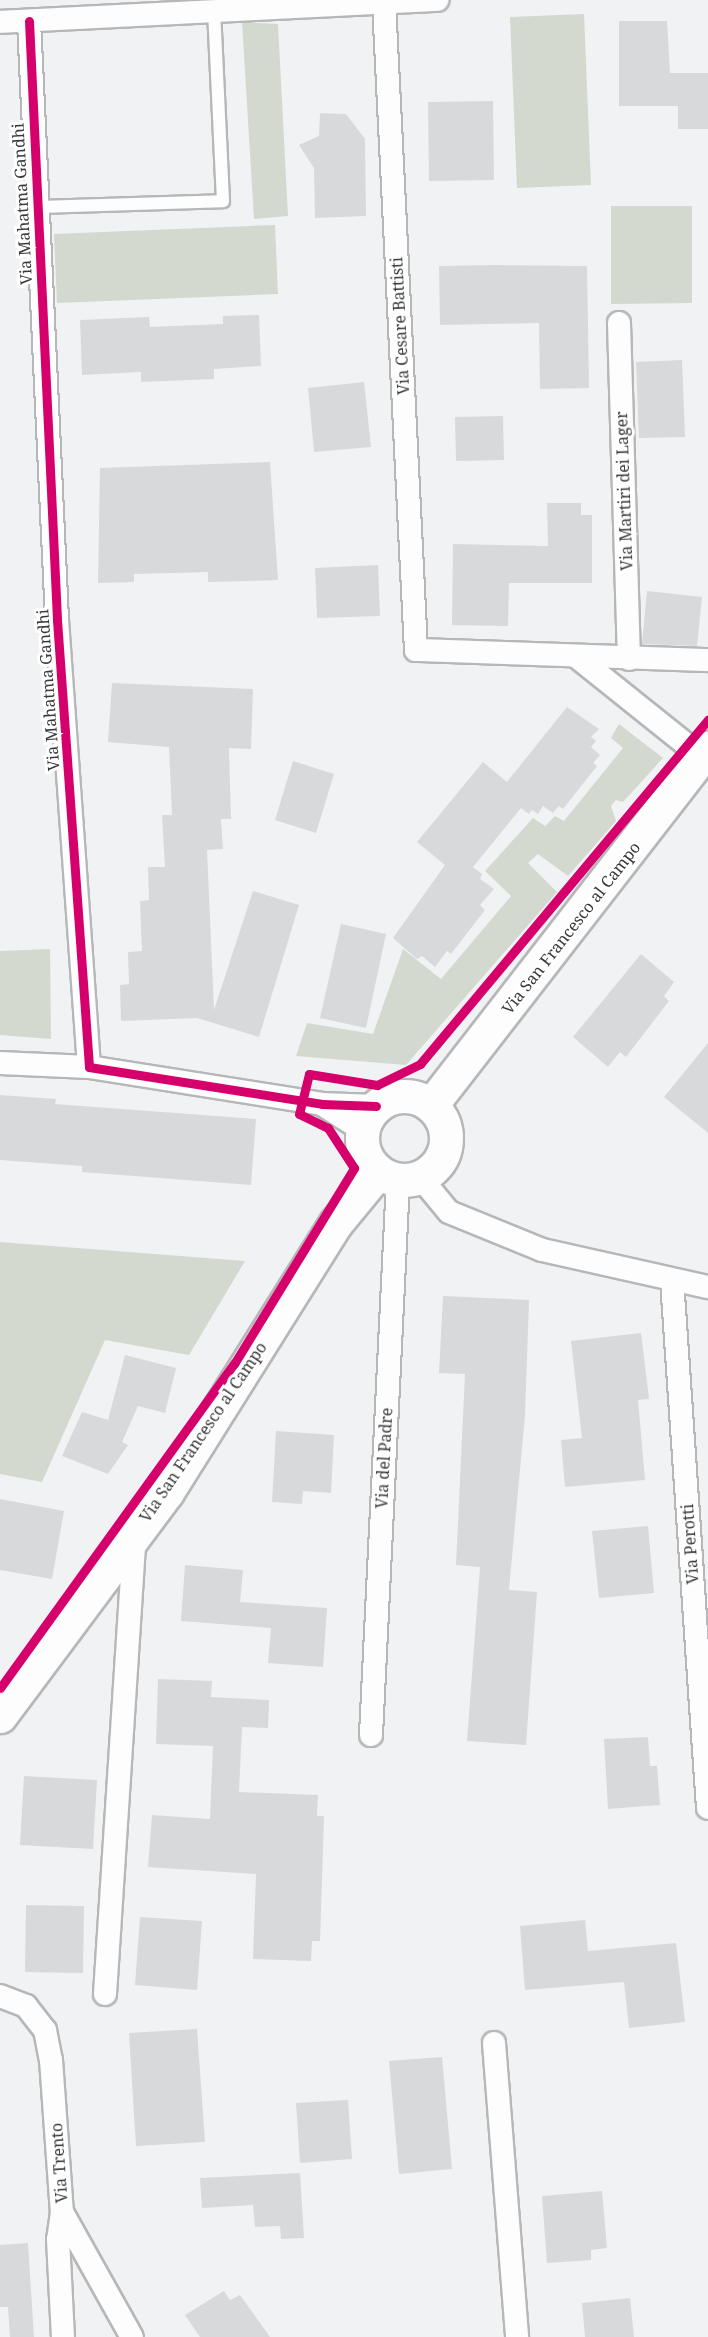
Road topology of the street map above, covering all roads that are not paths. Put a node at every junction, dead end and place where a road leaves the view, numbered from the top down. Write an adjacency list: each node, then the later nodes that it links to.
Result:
1 (438, 0): 2 (street)
2 (384, 3): 3 (street); 8 (street, Via Cesare Battisti)
3 (214, 11): 4 (street); 6 (lane)
4 (28, 21): 5 (street); 6 (street, Via Mahatma Gandhi)
5 (0, 22)
6 (37, 207): 13 (street, Via Mahatma Gandhi)
7 (619, 323): 9 (street, Via Martiri dei Lager)
8 (577, 657): 9 (street); 11 (street)
9 (629, 659): 10 (street)
10 (708, 660)
11 (705, 752): 14 (street, Via San Francesco al Campo)
12 (0, 1063): 13 (street)
13 (89, 1067): 15 (street)
14 (431, 1105): 15 (street); 16 (street)
15 (369, 1118): 16 (street)
16 (399, 1177): 17 (street); 19 (street, Via San Francesco al Campo); 21 (street, Via del Padre)
17 (672, 1280): 18 (street); 22 (street, Via Perotti)
18 (708, 1287)
19 (135, 1533): 20 (street, Via San Francesco al Campo); 23 (street)
20 (0, 1716)
21 (371, 1735)
22 (708, 1808)
23 (105, 1994)
24 (0, 1996): 26 (street, Via Trento)
25 (494, 2043): 29 (street)
26 (62, 2212): 27 (street); 28 (street, Via Trento)
27 (63, 2337)
28 (132, 2337)
29 (517, 2337)

